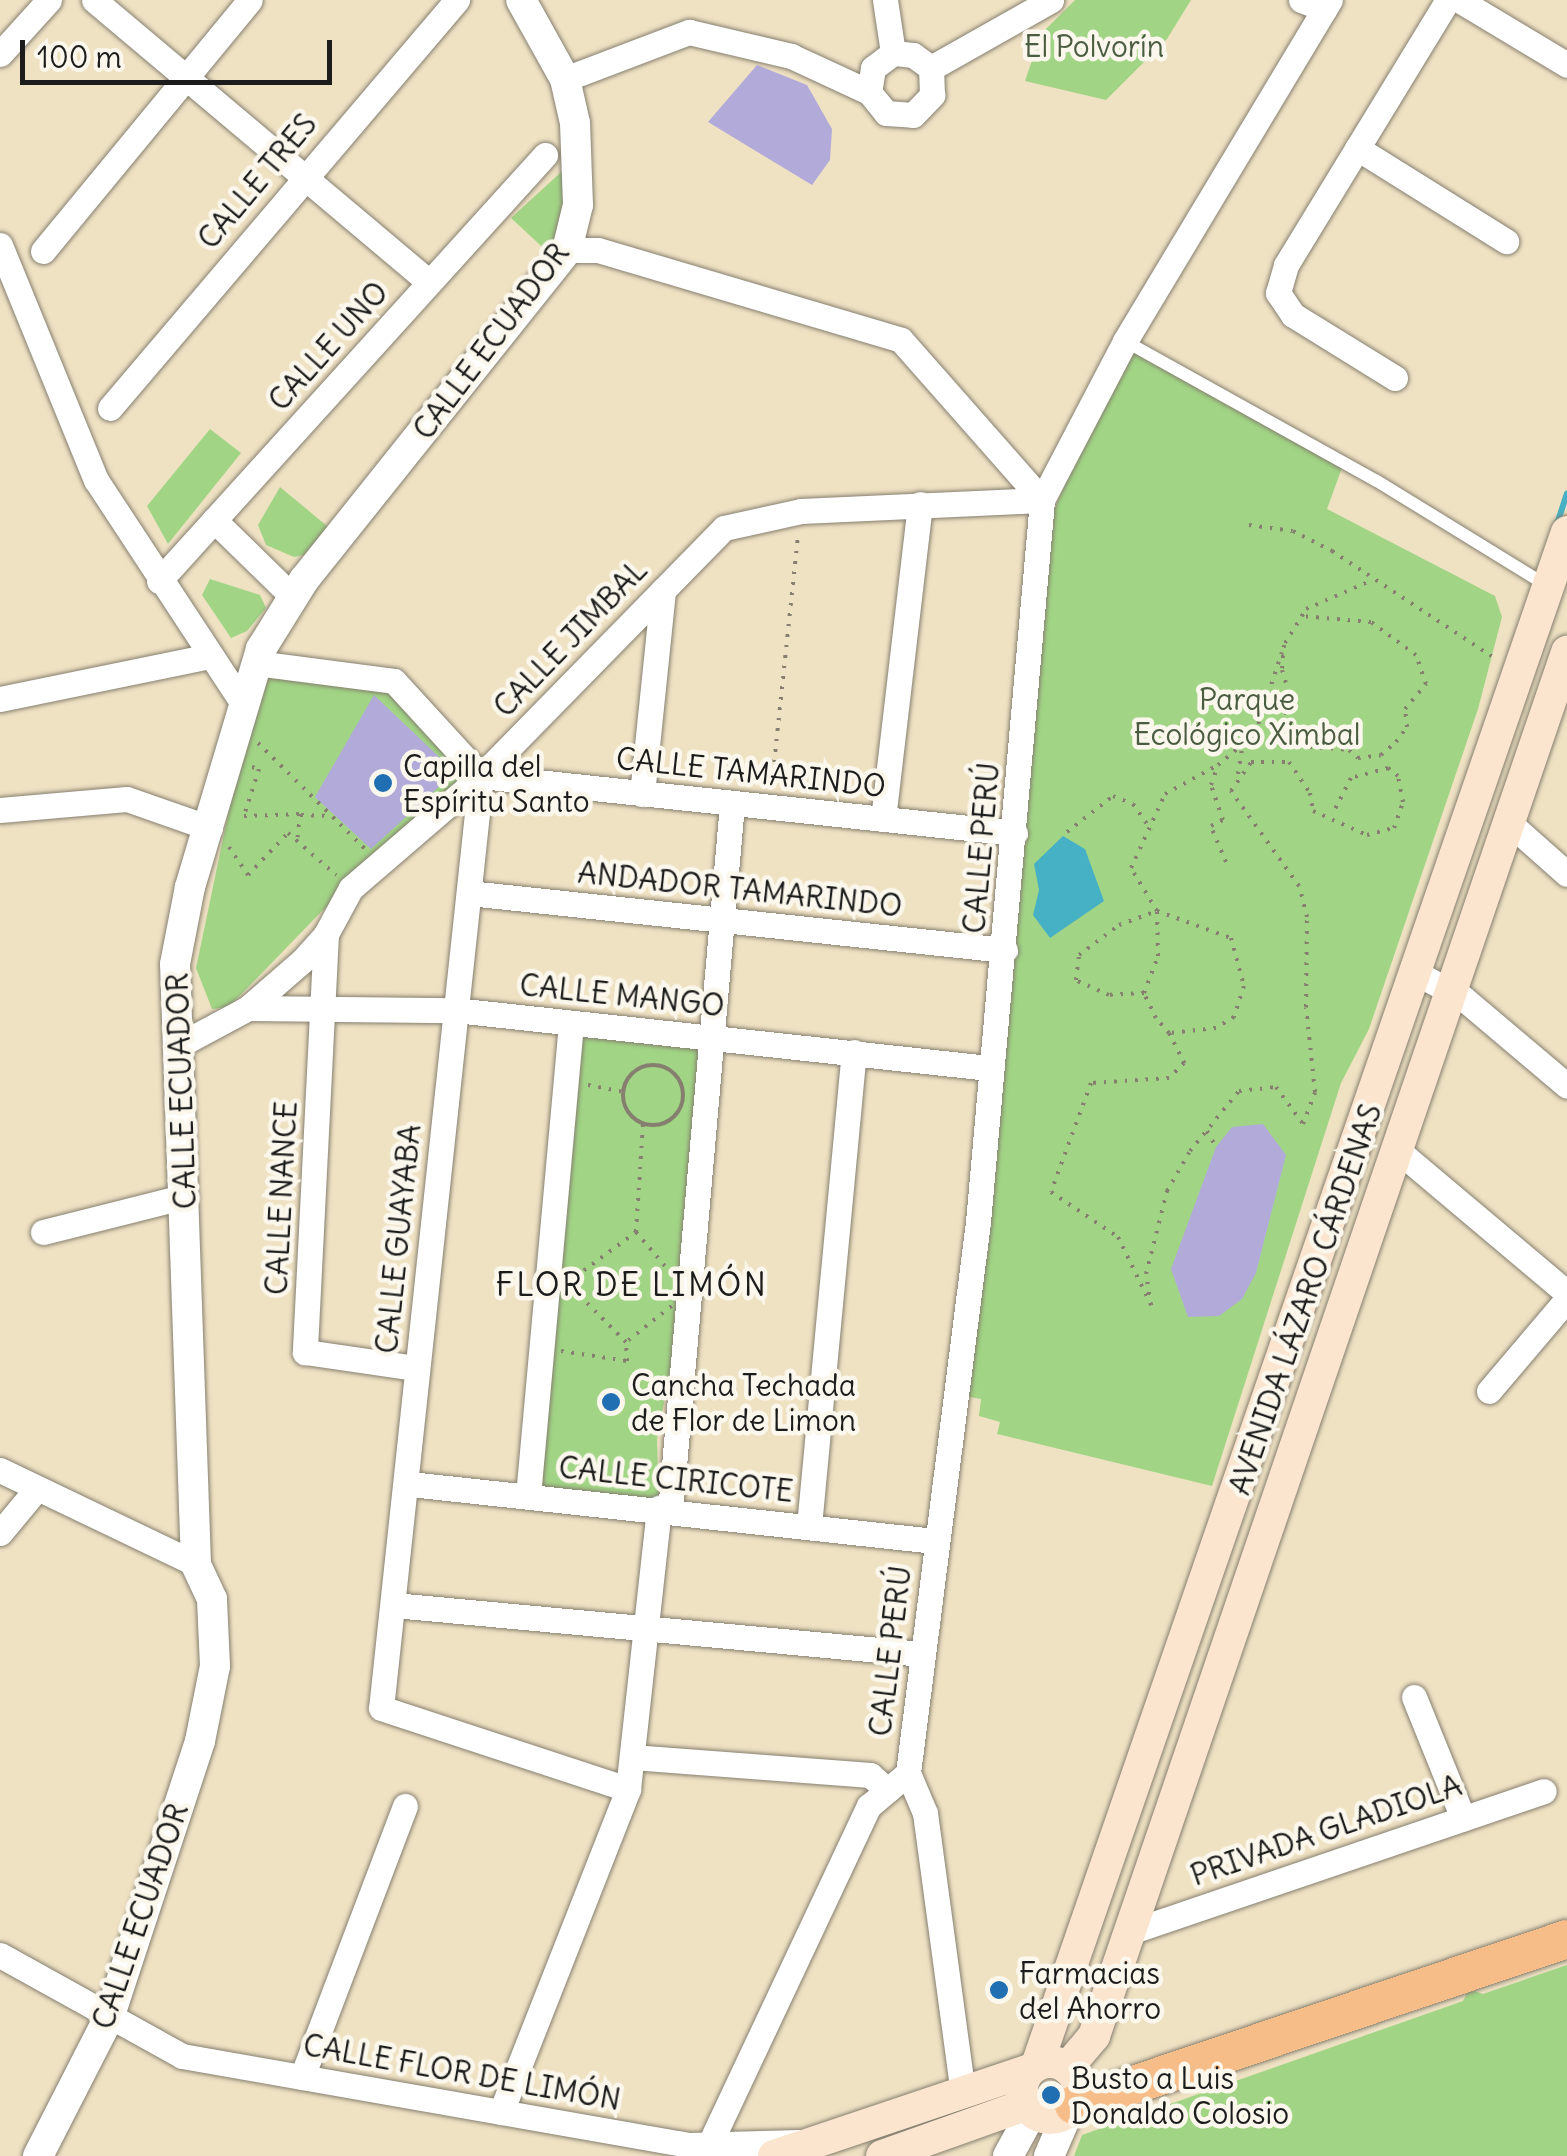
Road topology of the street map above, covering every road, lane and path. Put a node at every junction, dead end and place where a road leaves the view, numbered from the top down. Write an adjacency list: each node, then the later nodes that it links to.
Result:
1 (49, 0): 11 (street)
2 (94, 0): 15 (street)
3 (250, 0): 15 (street)
4 (458, 0): 20 (street, CALLE TRES)
5 (521, 0): 16 (street, CALLE ECUADOR)
6 (885, 0): 12 (street)
7 (1051, 0): 14 (street)
8 (1448, 0): 18 (street)
9 (1458, 0): 13 (street)
10 (1318, 3): 26 (street, CALLE PERÚ)
11 (6, 37)
12 (893, 54): 14 (street); 17 (street)
13 (1567, 65)
14 (931, 68): 17 (street)
15 (184, 76): 20 (street); 24 (street)
16 (565, 79): 17 (street); 23 (street, CALLE ECUADOR)
17 (870, 92)
18 (1357, 148): 21 (street); 27 (street)
19 (545, 154): 25 (street, CALLE UNO)
20 (303, 175): 25 (street); 28 (street, CALLE TRES)
21 (1506, 241)
22 (0, 245): 35 (street)
23 (567, 250): 29 (street); 39 (street, CALLE ECUADOR)
24 (43, 251)
25 (429, 282): 32 (street, CALLE UNO)
26 (1126, 342): 29 (street, CALLE PERÚ); 37 (lane)
27 (1395, 378)
28 (110, 408)
29 (1042, 500): 30 (street, CALLE JIMBAL); 66 (street, CALLE PERÚ)
30 (920, 504): 31 (street, CALLE JIMBAL); 61 (street)
31 (800, 510): 38 (street, CALLE JIMBAL); 56 (path)
32 (214, 520): 35 (street, CALLE UNO); 39 (street)
33 (1249, 525): 36 (path)
34 (1567, 532): 37 (main road, AVENIDA LÁZARO CÁRDENAS)
35 (160, 581): 42 (street)
36 (1370, 581): 40 (path); 44 (path)
37 (1548, 586): 44 (main road, AVENIDA LÁZARO CÁRDENAS)
38 (663, 590): 53 (street, CALLE JIMBAL); 54 (street)
39 (294, 597): 43 (street, CALLE ECUADOR)
40 (1301, 616): 41 (path); 41 (path)
41 (1284, 645): 48 (path)
42 (210, 656): 46 (street); 47 (street)
43 (256, 662): 47 (street, CALLE ECUADOR); 53 (street)
44 (1506, 662): 45 (street); 77 (main road, AVENIDA LÁZARO CÁRDENAS)
45 (1564, 675): 62 (main road, AVENIDA LÁZARO CÁRDENAS)
46 (0, 698)
47 (242, 704): 63 (street, CALLE ECUADOR)
48 (1242, 749): 51 (path); 52 (path)
49 (246, 750): 59 (path)
50 (240, 764): 58 (path)
51 (1218, 765): 64 (path); 68 (path)
52 (1238, 774): 60 (path); 93 (path)
53 (481, 776): 54 (street, CALLE TAMARINDO); 69 (street, CALLE JIMBAL); 72 (street, CALLE GUAYABA)
54 (642, 794): 55 (street, CALLE TAMARINDO)
55 (732, 804): 56 (street, CALLE TAMARINDO); 74 (street)
56 (770, 808): 61 (street, CALLE TAMARINDO)
57 (0, 810): 63 (street)
58 (300, 814): 59 (path); 67 (path)
59 (331, 816): 69 (path)
60 (1332, 816): 60 (path)
61 (883, 819): 66 (street, CALLE TAMARINDO)
62 (1507, 821): 70 (street); 79 (main road, AVENIDA LÁZARO CÁRDENAS)
63 (210, 828): 67 (path); 86 (street, CALLE ECUADOR)
64 (1151, 830): 65 (path); 73 (path)
65 (1067, 832)
66 (1015, 833): 76 (street, CALLE PERÚ)
67 (297, 841): 71 (path)
68 (1226, 862)
69 (379, 863): 71 (street, CALLE JIMBAL)
70 (1567, 874)
71 (351, 888): 75 (street, CALLE JIMBAL)
72 (469, 893): 74 (street, ANDADOR TAMARINDO); 82 (street, CALLE GUAYABA)
73 (1157, 911): 78 (path); 78 (path); 84 (path)
74 (721, 920): 76 (street, ANDADOR TAMARINDO); 85 (street)
75 (326, 934): 80 (street, CALLE NANCE); 81 (street, CALLE JIMBAL)
76 (1005, 950): 88 (street, CALLE PERÚ)
77 (1418, 974): 79 (street); 96 (main road, AVENIDA LÁZARO CÁRDENAS)
78 (1144, 992): 84 (path)
79 (1450, 992): 90 (street); 95 (main road, AVENIDA LÁZARO CÁRDENAS)
80 (323, 1005): 81 (street, CALLE MANGO); 82 (street, CALLE MANGO); 105 (street, CALLE NANCE)
81 (248, 1008): 86 (street, CALLE JIMBAL)
82 (455, 1010): 83 (street, CALLE MANGO); 105 (street, CALLE GUAYABA)
83 (572, 1022): 85 (street, CALLE MANGO); 89 (street)
84 (1169, 1033): 93 (path)
85 (710, 1037): 87 (street, CALLE MANGO); 101 (street)
86 (182, 1043): 98 (street, CALLE ECUADOR)
87 (854, 1052): 88 (street, CALLE MANGO); 112 (street)
88 (989, 1068): 114 (street, CALLE PERÚ)
89 (566, 1081): 91 (path); 104 (street)
90 (1567, 1086)
91 (623, 1092): 92 (path); 92 (path)
92 (643, 1124): 100 (path)
93 (1207, 1131): 94 (path)
94 (1216, 1146)
95 (1396, 1150): 97 (main road, AVENIDA LÁZARO CÁRDENAS); 102 (street)
96 (1350, 1176): 97 (street); 133 (main road, AVENIDA LÁZARO CÁRDENAS)
97 (1384, 1186): 128 (main road, AVENIDA LÁZARO CÁRDENAS)
98 (186, 1196): 99 (street); 115 (street, CALLE ECUADOR)
99 (43, 1232)
100 (636, 1232): 101 (path); 103 (path)
101 (688, 1293): 103 (path); 111 (street)
102 (1567, 1296): 106 (street)
103 (626, 1342): 104 (path)
104 (542, 1348): 110 (street)
105 (416, 1368): 108 (street, CALLE GUAYABA)
106 (1489, 1391)
107 (0, 1470): 109 (street)
108 (410, 1484): 110 (street, CALLE CIRICOTE); 116 (street, CALLE GUAYABA)
109 (34, 1492): 113 (street); 115 (street)
110 (528, 1496): 111 (street, CALLE CIRICOTE)
111 (664, 1510): 112 (street, CALLE CIRICOTE); 117 (street)
112 (809, 1526): 114 (street, CALLE CIRICOTE)
113 (0, 1533)
114 (935, 1542): 118 (street, CALLE PERÚ)
115 (196, 1564): 131 (street, CALLE ECUADOR)
116 (394, 1605): 117 (street); 122 (street, CALLE GUAYABA)
117 (646, 1631): 118 (street); 120 (street)
118 (922, 1654): 121 (street, CALLE PERÚ)
119 (1414, 1696): 126 (street)
120 (632, 1757): 122 (street); 123 (street)
121 (908, 1773): 123 (street, CALLE PERÚ); 134 (street, CALLE PERÚ)
122 (628, 1789): 136 (street)
123 (887, 1790): 139 (street, CALLE PERÚ)
124 (1544, 1790): 126 (street, PRIVADA GLADIOLA)
125 (405, 1806): 132 (street)
126 (1463, 1818): 128 (street, PRIVADA GLADIOLA)
127 (1567, 1920): 133 (main road)
128 (1130, 1932): 133 (main road, AVENIDA LÁZARO CÁRDENAS)
129 (1567, 1939): 133 (main road)
130 (0, 1955): 131 (street, CALLE FLOR DE LIMÓN)
131 (110, 2015): 132 (street, CALLE FLOR DE LIMÓN); 140 (street, CALLE ECUADOR)
132 (302, 2077): 136 (street, CALLE FLOR DE LIMÓN)
133 (1059, 2084): 134 (main road); 135 (main road); 144 (street)
134 (962, 2087): 137 (main road)
135 (1028, 2109): 138 (main road); 143 (street)
136 (501, 2112): 139 (street, CALLE FLOR DE LIMÓN)
137 (814, 2141): 139 (street, CALLE FLOR DE LIMÓN); 141 (main road)
138 (918, 2150): 142 (main road)
139 (706, 2151)
140 (38, 2156)
141 (774, 2156)
142 (882, 2156)
143 (1008, 2156)
144 (1049, 2156)

